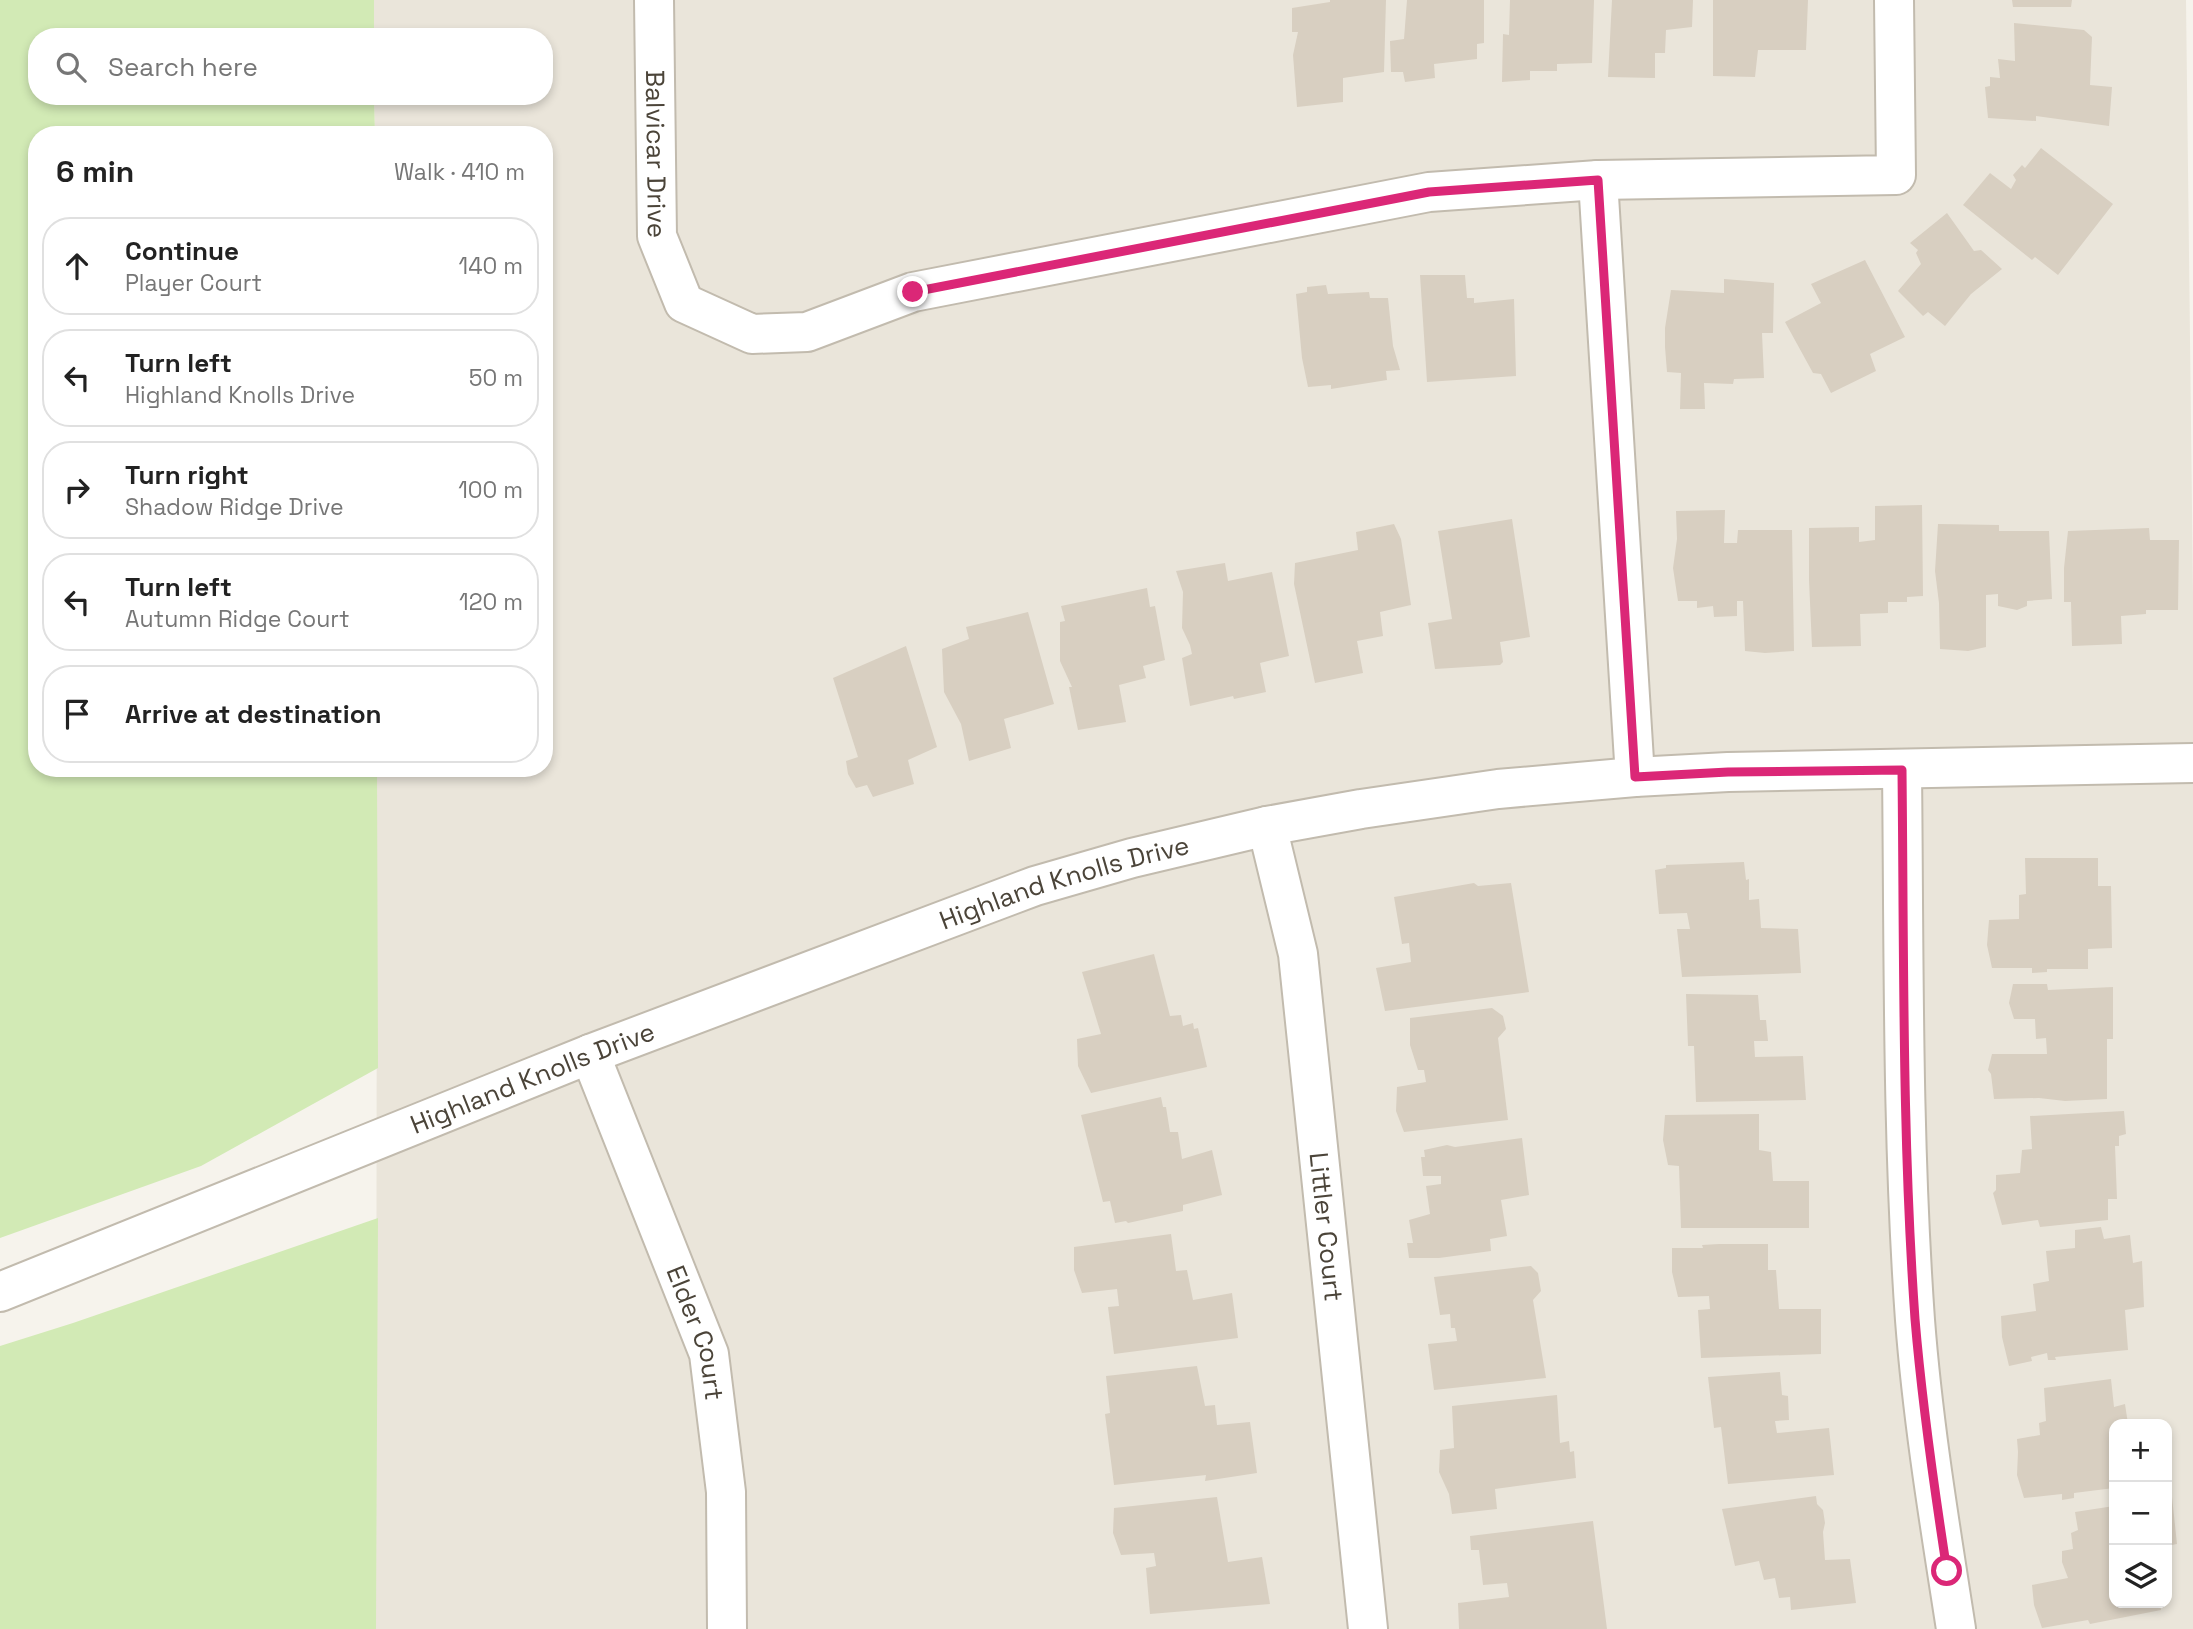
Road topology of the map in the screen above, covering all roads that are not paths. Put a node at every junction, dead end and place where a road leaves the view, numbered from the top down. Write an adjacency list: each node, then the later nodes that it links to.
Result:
1 (654, 0): 3 (street, Balvicar Drive)
2 (1894, 0): 3 (street)
3 (1598, 180): 6 (street)
4 (2193, 763): 5 (street, Highland Knolls Drive)
5 (1902, 770): 6 (street, Highland Knolls Drive); 12 (street)
6 (1635, 777): 7 (street, Highland Knolls Drive)
7 (1267, 826): 8 (street, Highland Knolls Drive); 11 (street, Littler Court)
8 (590, 1054): 9 (street, Highland Knolls Drive); 10 (street, Elder Court)
9 (0, 1292)
10 (727, 1629)
11 (1368, 1629)
12 (1956, 1629)

